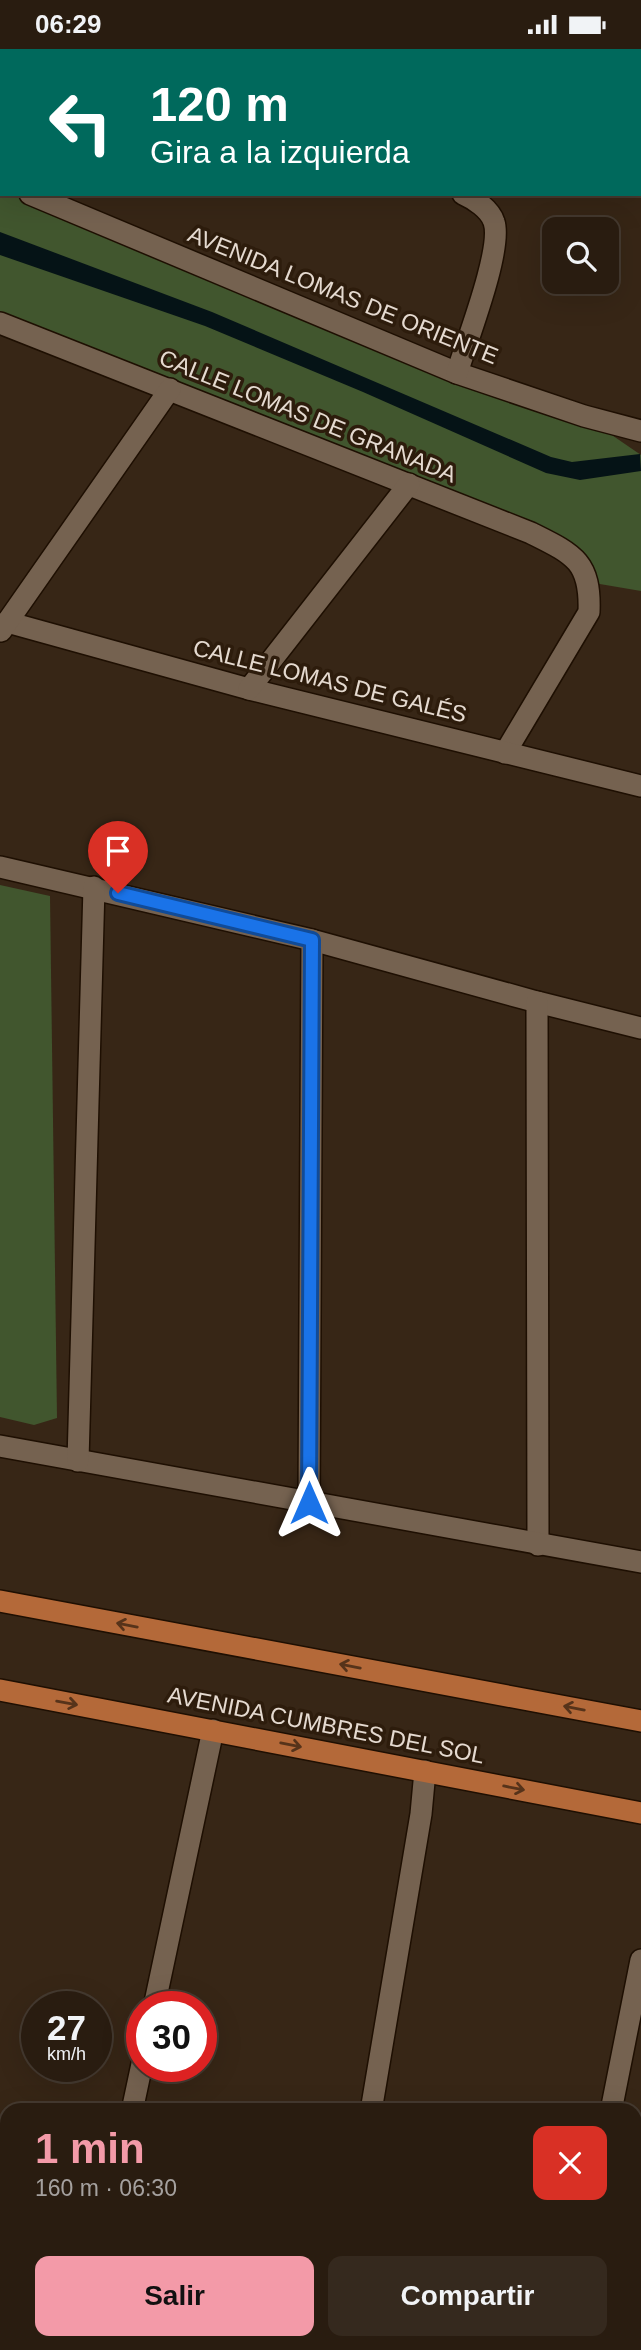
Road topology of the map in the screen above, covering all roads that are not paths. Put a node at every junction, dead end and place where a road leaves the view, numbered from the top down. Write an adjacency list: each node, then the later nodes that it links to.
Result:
1 (35, 196): 4 (street, AVENIDA LOMAS DE ORIENTE)
2 (467, 196): 4 (street)
3 (0, 323): 5 (street, CALLE LOMAS DE GRANADA)
4 (457, 373): 6 (street, AVENIDA LOMAS DE ORIENTE)
5 (170, 389): 7 (street, CALLE LOMAS DE GRANADA); 8 (street)
6 (641, 431)
7 (409, 484): 9 (street); 10 (street, CALLE LOMAS DE GRANADA)
8 (4, 627): 9 (street, CALLE LOMAS DE GALÉS)
9 (248, 689): 10 (street, CALLE LOMAS DE GALÉS)
10 (505, 754): 11 (street, CALLE LOMAS DE GALÉS)
11 (641, 786)
12 (0, 867): 13 (street)
13 (94, 887): 14 (street); 18 (street)
14 (312, 940): 15 (street); 19 (street)
15 (537, 1002): 16 (street); 20 (street)
16 (641, 1028)
17 (0, 1447): 18 (street)
18 (78, 1461): 19 (street)
19 (309, 1503): 20 (street)
20 (538, 1545): 21 (street)
21 (641, 1562)
22 (0, 1601): 24 (main road, one-way to 22)
23 (0, 1691): 25 (main road, AVENIDA CUMBRES DEL SOL, one-way to 25)
24 (641, 1721)
25 (213, 1730): 26 (main road, AVENIDA CUMBRES DEL SOL, one-way to 26); 29 (street)
26 (425, 1771): 27 (main road, AVENIDA CUMBRES DEL SOL, one-way to 27); 32 (street)
27 (641, 1813)
28 (641, 1960): 33 (street)
29 (157, 1991)
30 (138, 2082): 31 (street)
31 (134, 2103)
32 (371, 2103)
33 (613, 2103)

